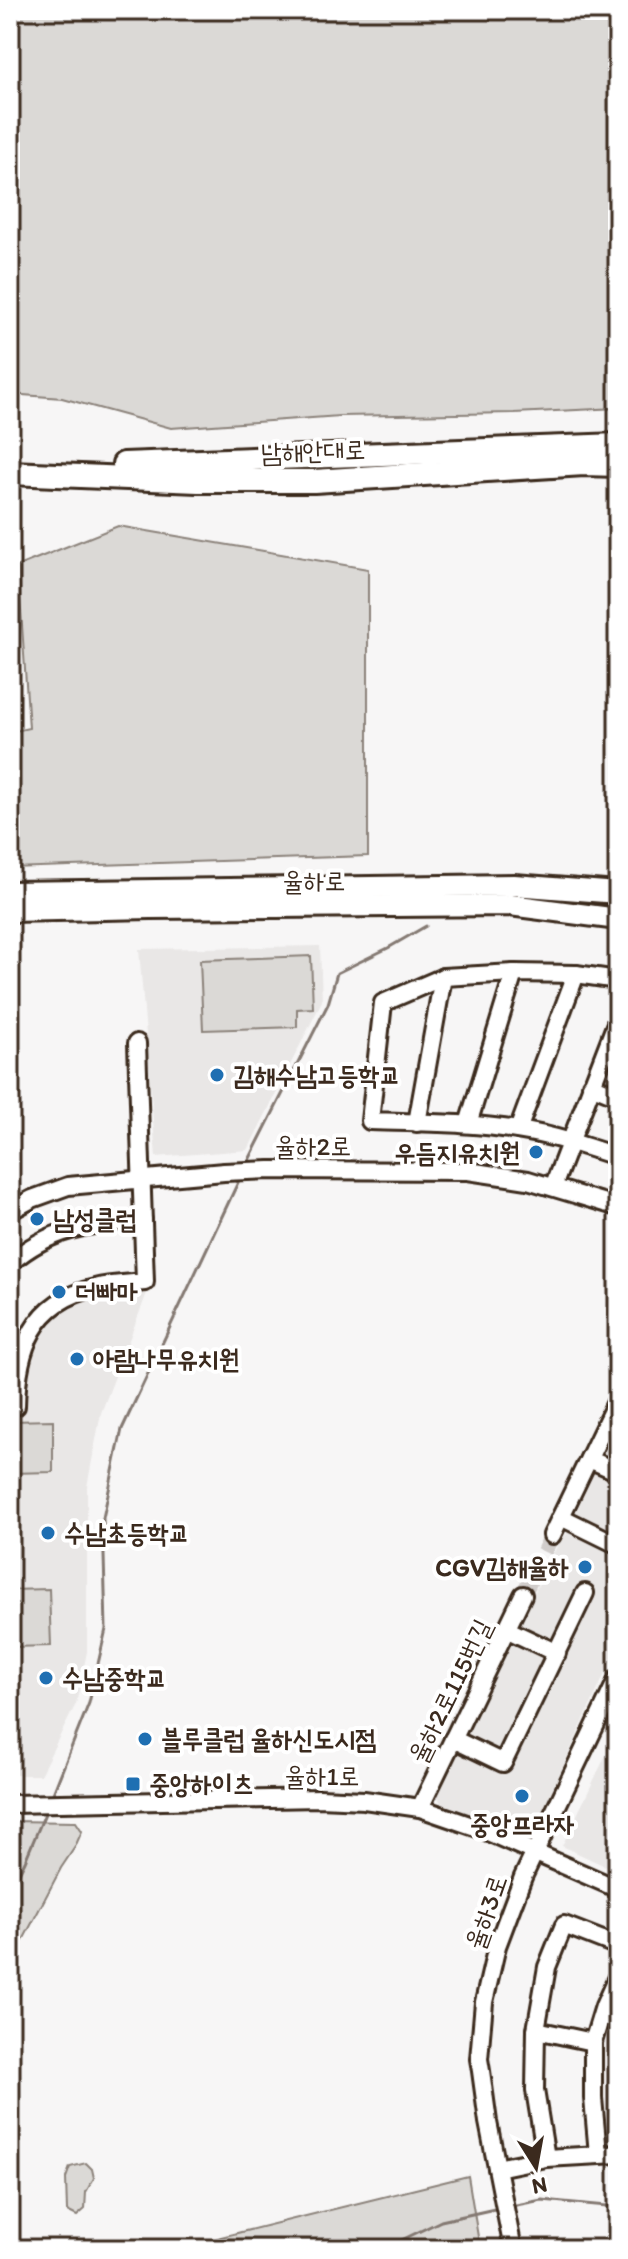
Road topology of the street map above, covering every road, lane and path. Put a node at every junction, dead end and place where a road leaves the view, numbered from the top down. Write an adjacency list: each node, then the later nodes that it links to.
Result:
1 (618, 445): 2 (highway, 남해안대로)
2 (10, 459)
3 (618, 465): 5 (highway, 남해안대로)
4 (10, 473): 5 (highway, 남해안대로)
5 (198, 481): 6 (highway)
6 (10, 488)
7 (10, 892): 8 (main road, 율하로)
8 (618, 893)
9 (10, 911): 10 (main road, 율하로)
10 (618, 919)
11 (514, 973): 12 (street); 13 (street); 20 (street)
12 (576, 974): 14 (street); 21 (street)
13 (443, 977): 19 (street); 19 (street)
14 (618, 980)
15 (616, 1027): 17 (street)
16 (137, 1043): 24 (street)
17 (591, 1085): 18 (street); 22 (street)
18 (618, 1096)
19 (417, 1123): 20 (street)
20 (468, 1124): 21 (street)
21 (518, 1130): 22 (street)
22 (569, 1141): 23 (street); 25 (street)
23 (618, 1157)
24 (142, 1180): 25 (street, 율하2로); 27 (street, 율하2로); 28 (street)
25 (553, 1187): 26 (street, 율하2로)
26 (618, 1207)
27 (10, 1211)
28 (143, 1220): 29 (street); 31 (street)
29 (10, 1263)
30 (618, 1398): 32 (street)
31 (10, 1406)
32 (589, 1459): 33 (street); 34 (street)
33 (618, 1472)
34 (561, 1517): 35 (street); 36 (street)
35 (552, 1535)
36 (618, 1545)
37 (585, 1593): 40 (street)
38 (523, 1595): 39 (street, 율하2로115번길)
39 (506, 1629): 40 (street); 42 (street, 율하2로115번길)
40 (557, 1653): 42 (street)
41 (618, 1678): 45 (street, 율하3로)
42 (453, 1739): 44 (street, 율하2로115번길)
43 (10, 1804): 44 (street, 율하1로)
44 (420, 1808): 45 (street, 율하1로)
45 (534, 1852): 46 (street, 율하1로); 54 (street, 율하3로)
46 (618, 1889)
47 (618, 1946): 49 (street)
48 (618, 1975): 50 (street)
49 (536, 2030): 50 (street); 53 (street)
50 (593, 2042): 51 (street)
51 (598, 2154): 52 (street); 53 (street)
52 (618, 2154)
53 (546, 2158): 54 (street)
54 (499, 2174): 55 (street, 율하3로)
55 (513, 2249)

